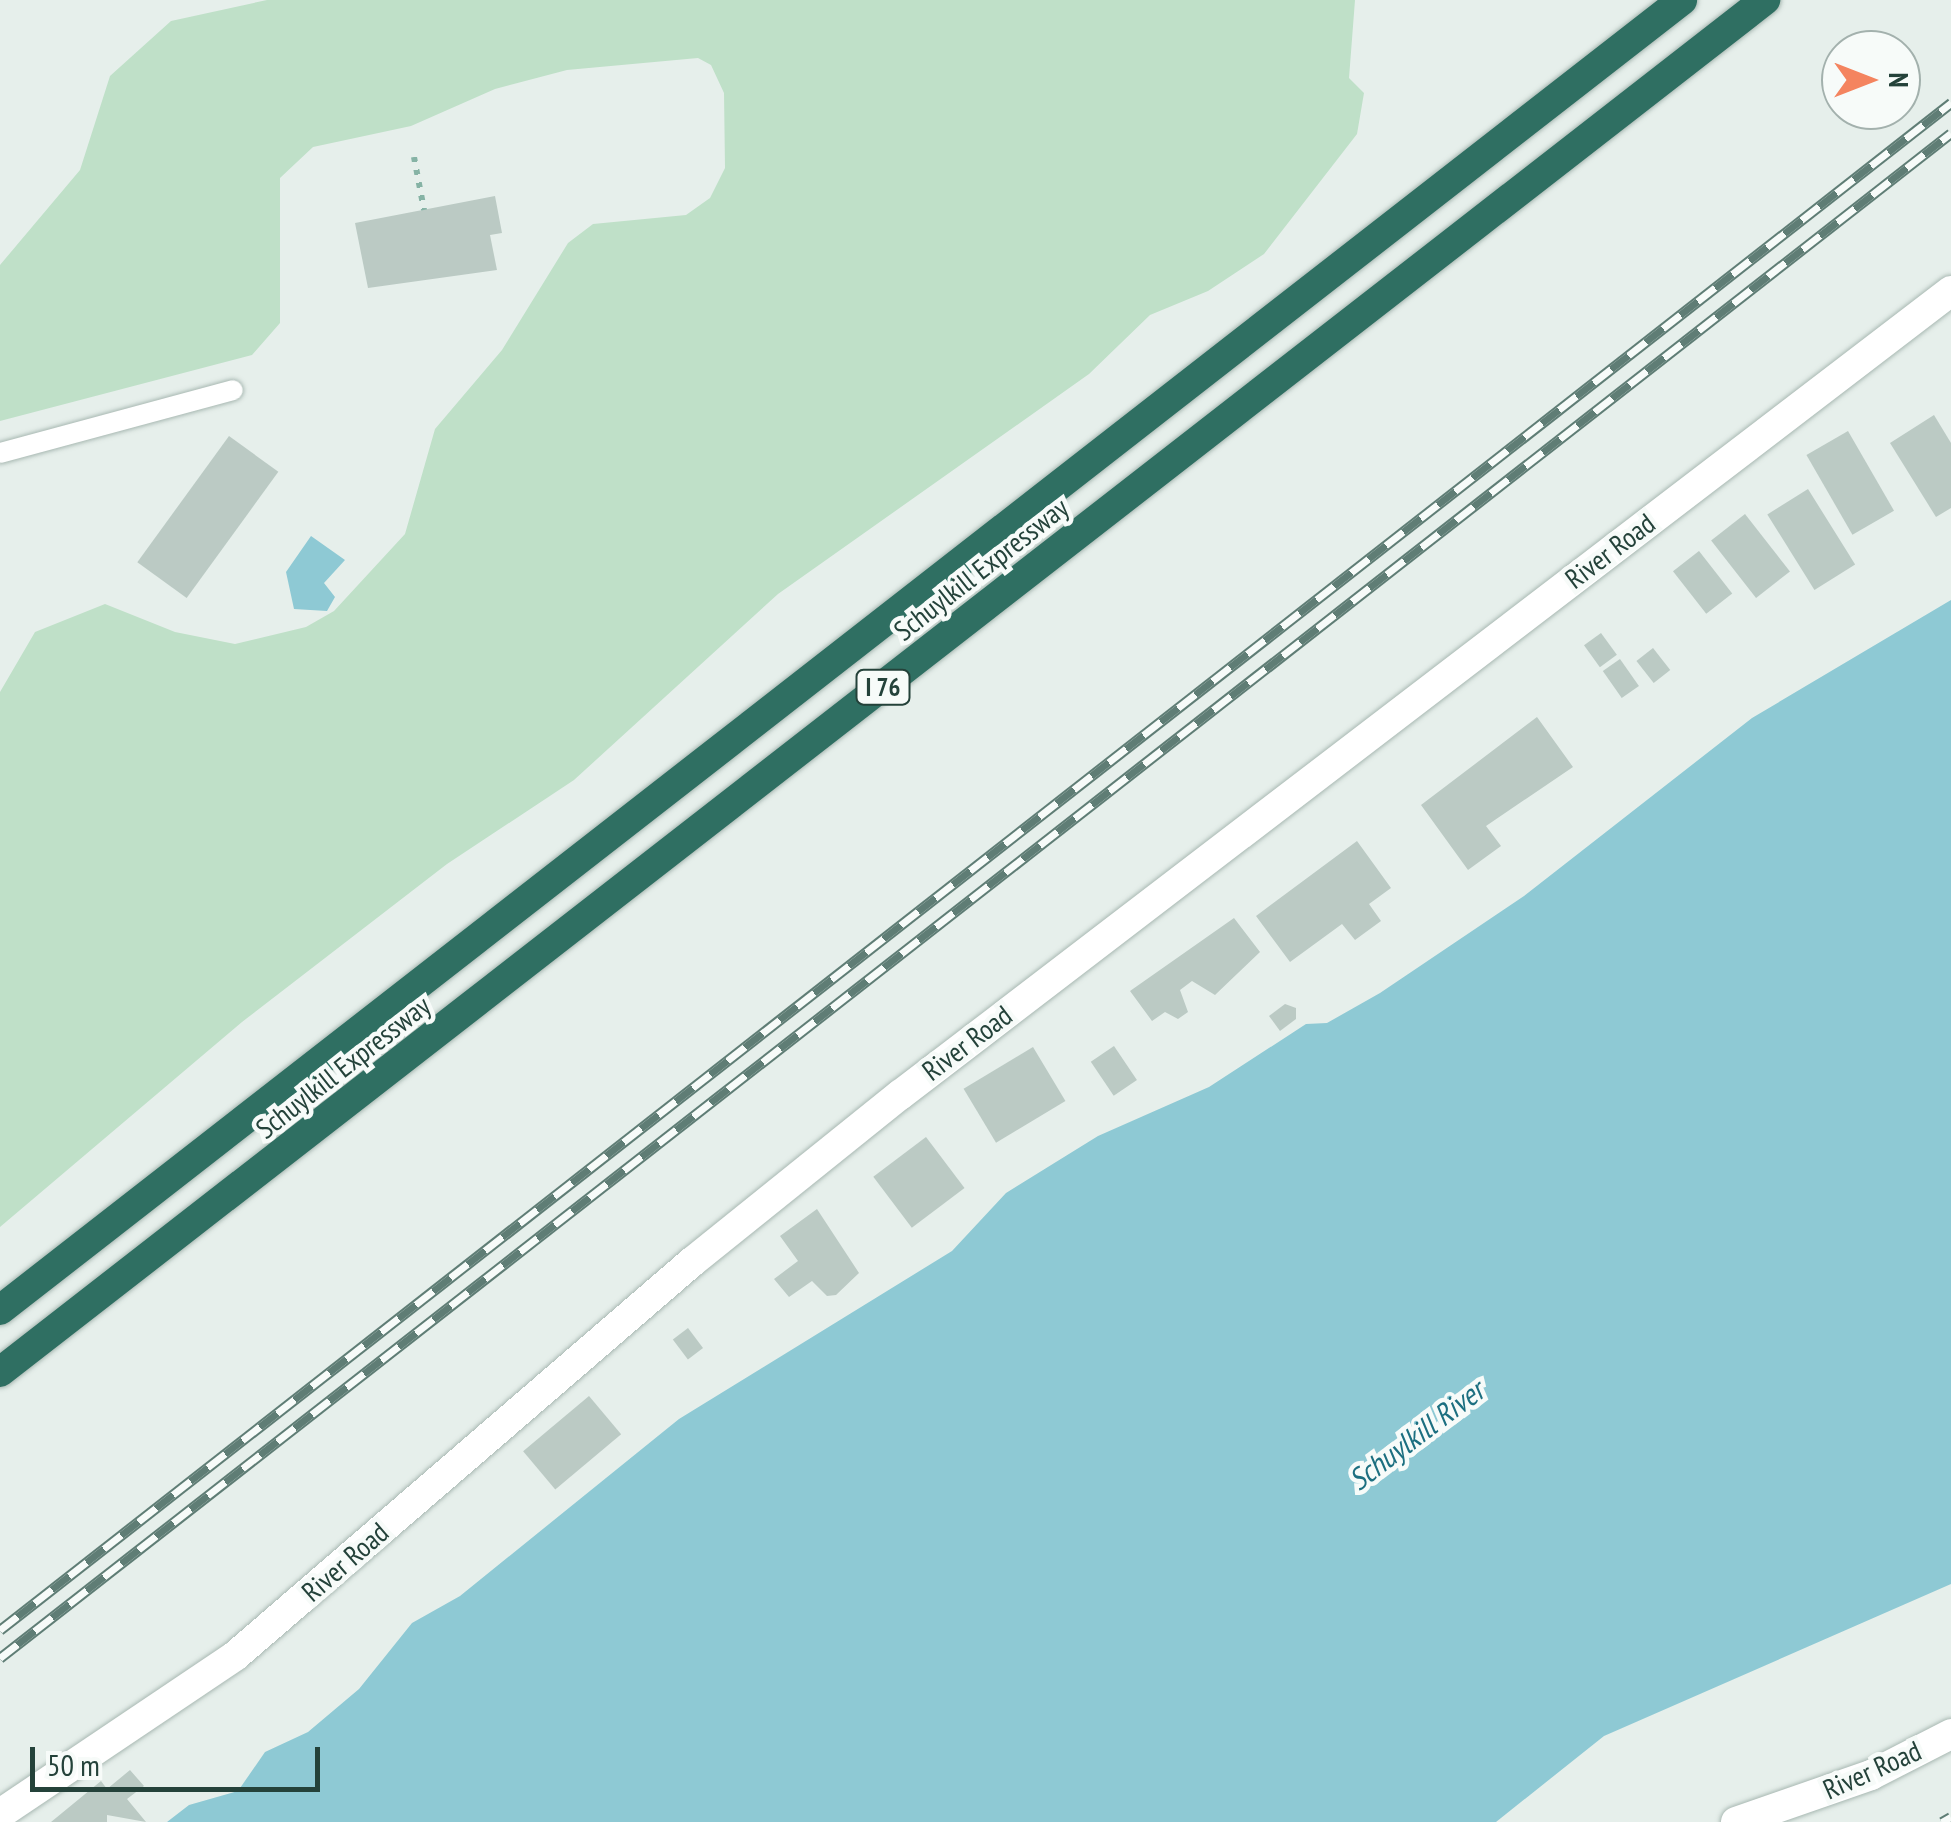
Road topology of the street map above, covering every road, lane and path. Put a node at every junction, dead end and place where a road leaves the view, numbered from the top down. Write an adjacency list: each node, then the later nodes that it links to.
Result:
1 (1682, 0): 8 (highway, Schuylkill Expressway / I 76)
2 (1764, 0): 9 (highway, Schuylkill Expressway / I 76)
3 (414, 157): 4 (path)
4 (424, 210)
5 (1951, 290): 11 (street, River Road)
6 (233, 390): 7 (lane)
7 (0, 453)
8 (0, 1310)
9 (0, 1372)
10 (1951, 1734): 12 (street, River Road)
11 (0, 1814)
12 (1736, 1822)

